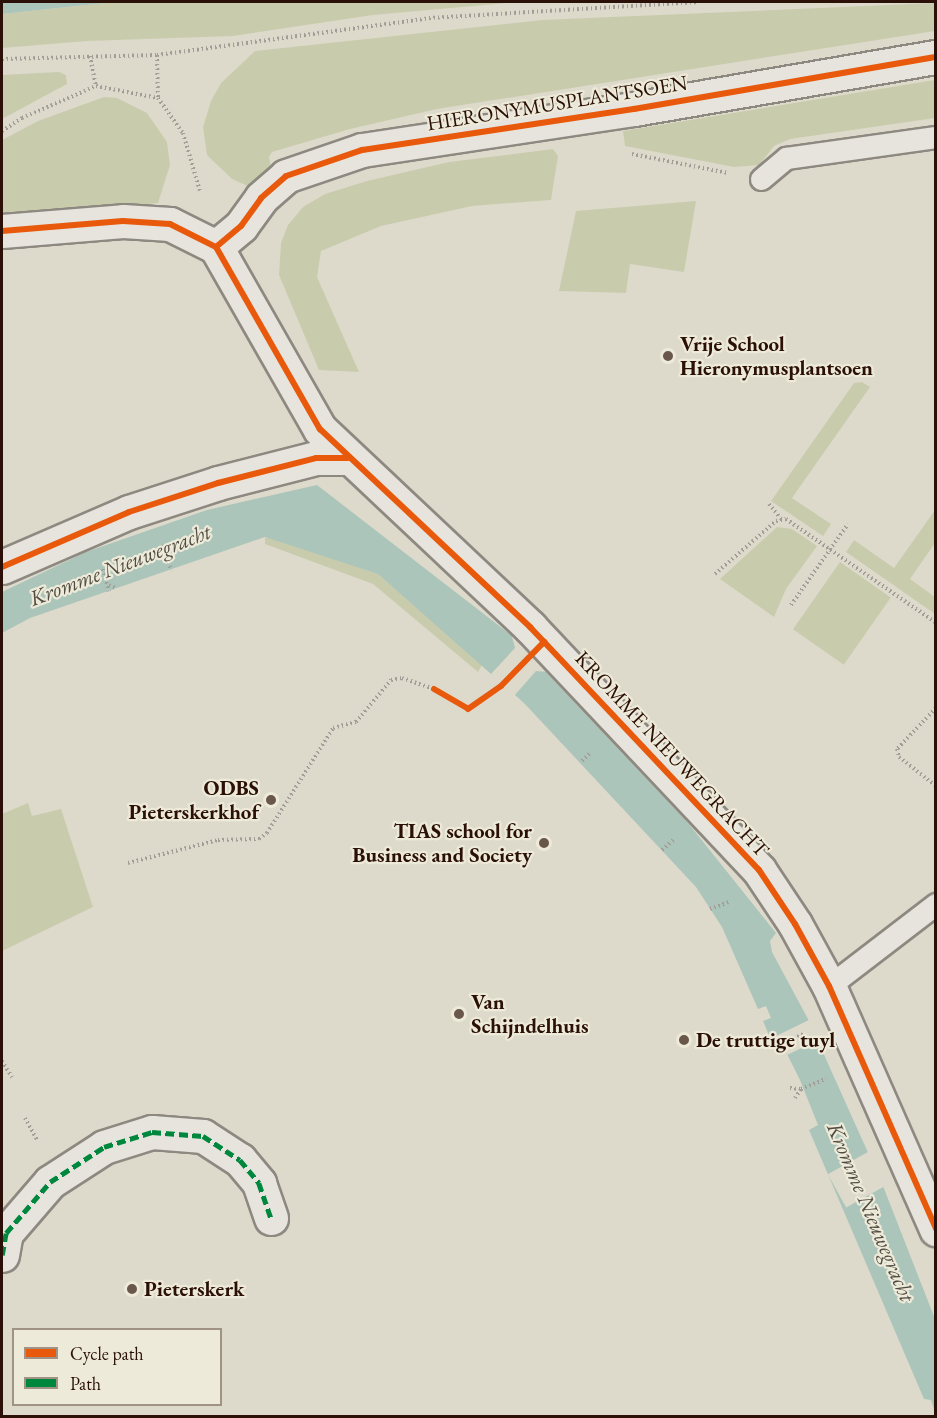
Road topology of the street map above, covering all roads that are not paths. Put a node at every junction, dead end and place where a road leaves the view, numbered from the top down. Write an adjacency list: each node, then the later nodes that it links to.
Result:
1 (936, 57): 5 (street, HIERONYMUSPLANTSOEN)
2 (936, 136): 3 (lane)
3 (761, 179)
4 (2, 231): 5 (street)
5 (216, 247): 6 (street, KROMME NIEUWEGRACHT)
6 (348, 458): 7 (street); 9 (street, KROMME NIEUWEGRACHT)
7 (2, 567)
8 (936, 903): 9 (lane)
9 (828, 986): 11 (street, KROMME NIEUWEGRACHT)
10 (271, 1218): 12 (street)
11 (936, 1229)
12 (2, 1255)

